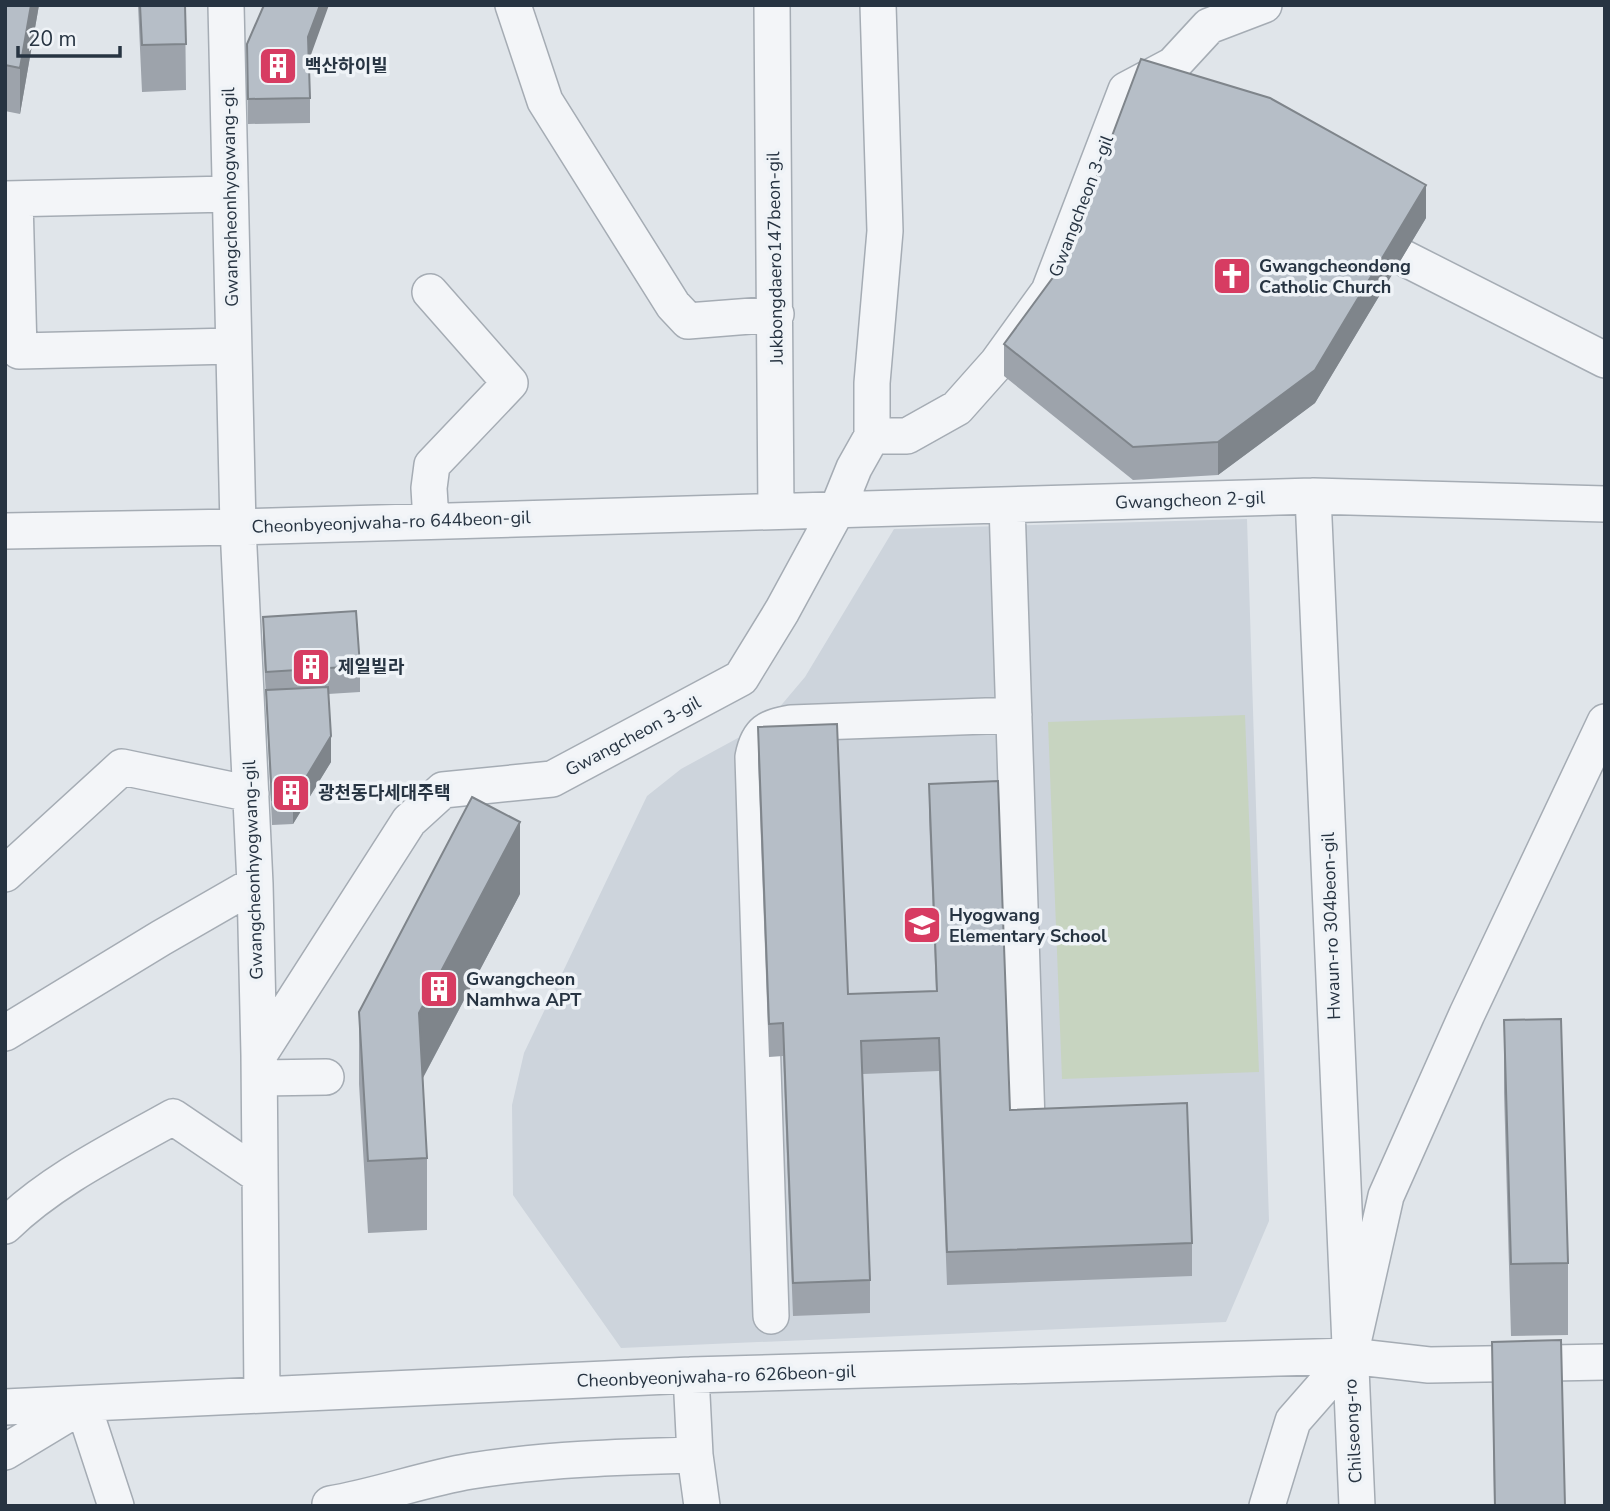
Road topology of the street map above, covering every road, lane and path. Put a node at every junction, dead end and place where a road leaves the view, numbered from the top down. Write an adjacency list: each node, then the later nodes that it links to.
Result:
1 (226, 5): 6 (street, Gwangcheonhyogwang-gil)
2 (513, 5): 10 (street)
3 (772, 5): 10 (street, Jukbongdaero147beon-gil)
4 (878, 5): 13 (street, Gwangcheon 3-gil)
5 (1264, 5): 13 (street, Gwangcheon 3-gil)
6 (230, 194): 7 (street); 11 (street, Gwangcheonhyogwang-gil)
7 (10, 199): 11 (street)
8 (1402, 257): 12 (street)
9 (430, 292): 19 (street)
10 (776, 314): 18 (street, Jukbongdaero147beon-gil)
11 (233, 346): 20 (street, Gwangcheonhyogwang-gil)
12 (1605, 360)
13 (872, 436): 17 (street, Gwangcheon 3-gil)
14 (1313, 496): 15 (street, Gwangcheon 2-gil); 16 (street, Gwangcheon 2-gil); 34 (street, Hwaun-ro 304beon-gil)
15 (1605, 504)
16 (1007, 505): 17 (street, Gwangcheon 2-gil); 22 (street)
17 (837, 510): 18 (street, Gwangcheon 2-gil); 28 (street, Gwangcheon 3-gil)
18 (776, 511): 19 (street, Cheonbyeonjwaha-ro 644beon-gil)
19 (431, 521): 20 (street, Cheonbyeonjwaha-ro 644beon-gil)
20 (238, 527): 21 (street, Cheonbyeonjwaha-ro 644beon-gil); 24 (street, Gwangcheonhyogwang-gil)
21 (5, 531)
22 (1014, 715): 30 (street); 33 (street)
23 (1605, 722): 34 (street)
24 (251, 794): 25 (street); 26 (street, Gwangcheonhyogwang-gil)
25 (5, 874)
26 (255, 884): 27 (street); 28 (street, Gwangcheonhyogwang-gil)
27 (5, 1033)
28 (260, 1066): 29 (street); 31 (street, Gwangcheonhyogwang-gil)
29 (326, 1077)
30 (1027, 1122)
31 (260, 1176): 32 (street); 37 (street, Gwangcheonhyogwang-gil)
32 (5, 1226)
33 (771, 1316)
34 (1350, 1356): 35 (street, Cheonbyeonjwaha-ro 626beon-gil); 36 (street, Cheonbyeonjwaha-ro 626beon-gil); 46 (street); 47 (street, Chilseong-ro)
35 (1605, 1362)
36 (691, 1376): 37 (street, Cheonbyeonjwaha-ro 626beon-gil); 41 (street)
37 (262, 1395): 38 (street, Cheonbyeonjwaha-ro 626beon-gil)
38 (83, 1405): 39 (street, Cheonbyeonjwaha-ro 626beon-gil); 40 (street, Cheonbyeonjwaha-ro 626beon-gil); 44 (street)
39 (5, 1407)
40 (5, 1452)
41 (695, 1455): 42 (street); 45 (street)
42 (436, 1493): 43 (street)
43 (330, 1504)
44 (116, 1506)
45 (702, 1506)
46 (1267, 1506)
47 (1357, 1506)

